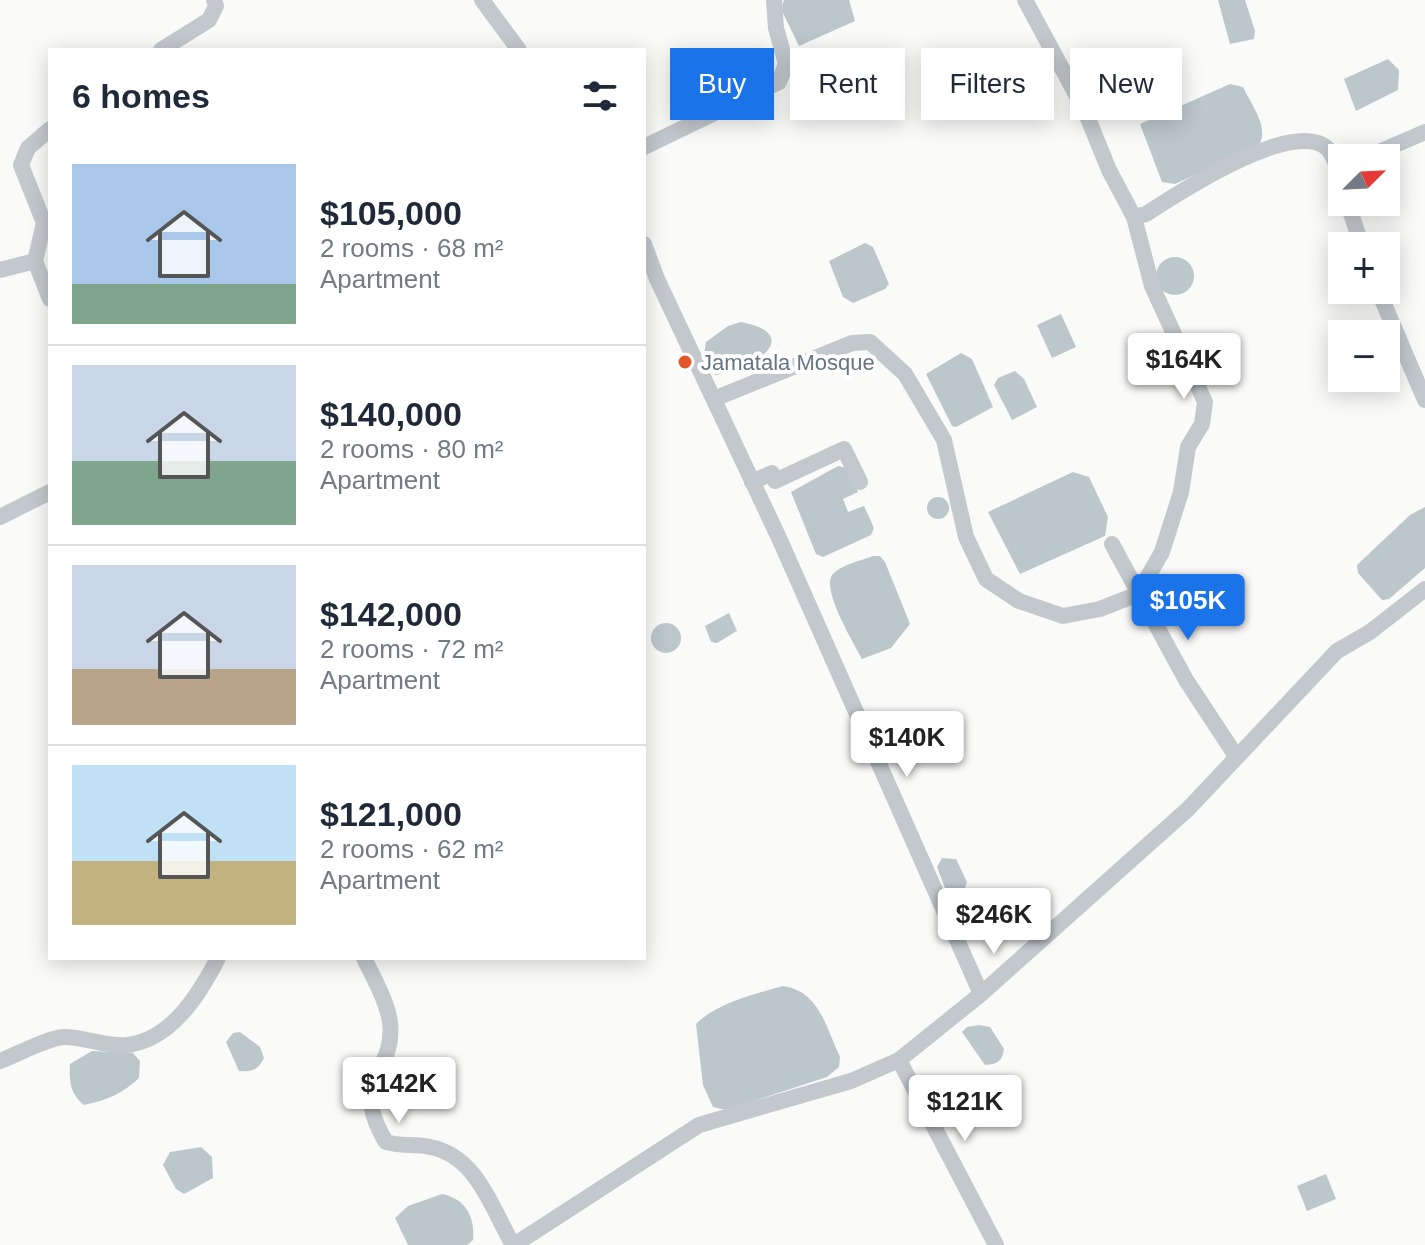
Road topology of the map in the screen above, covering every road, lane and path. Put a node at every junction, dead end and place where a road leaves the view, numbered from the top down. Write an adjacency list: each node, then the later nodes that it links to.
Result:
1 (214, 0): 5 (street)
2 (482, 0): 6 (street)
3 (774, 0): 10 (street)
4 (1025, 0): 12 (street)
5 (164, 48)
6 (518, 48)
7 (48, 131): 14 (street)
8 (1425, 132): 9 (street)
9 (1397, 144)
10 (646, 146)
11 (1328, 150): 12 (street)
12 (1134, 217): 26 (street)
13 (646, 249): 18 (street)
14 (35, 261): 15 (street); 16 (street)
15 (0, 270)
16 (48, 294)
17 (1384, 304): 19 (street)
18 (714, 399): 20 (street); 26 (street)
19 (1425, 400)
20 (752, 482): 21 (street); 30 (street)
21 (860, 482)
22 (48, 493): 23 (street)
23 (0, 517)
24 (1112, 544): 26 (street)
25 (1425, 589): 27 (street)
26 (1138, 594): 27 (street)
27 (1236, 756): 30 (street)
28 (217, 960): 32 (street)
29 (365, 960): 33 (street)
30 (981, 994): 31 (street)
31 (899, 1060): 33 (street); 34 (street)
32 (0, 1061)
33 (513, 1245)
34 (996, 1245)

